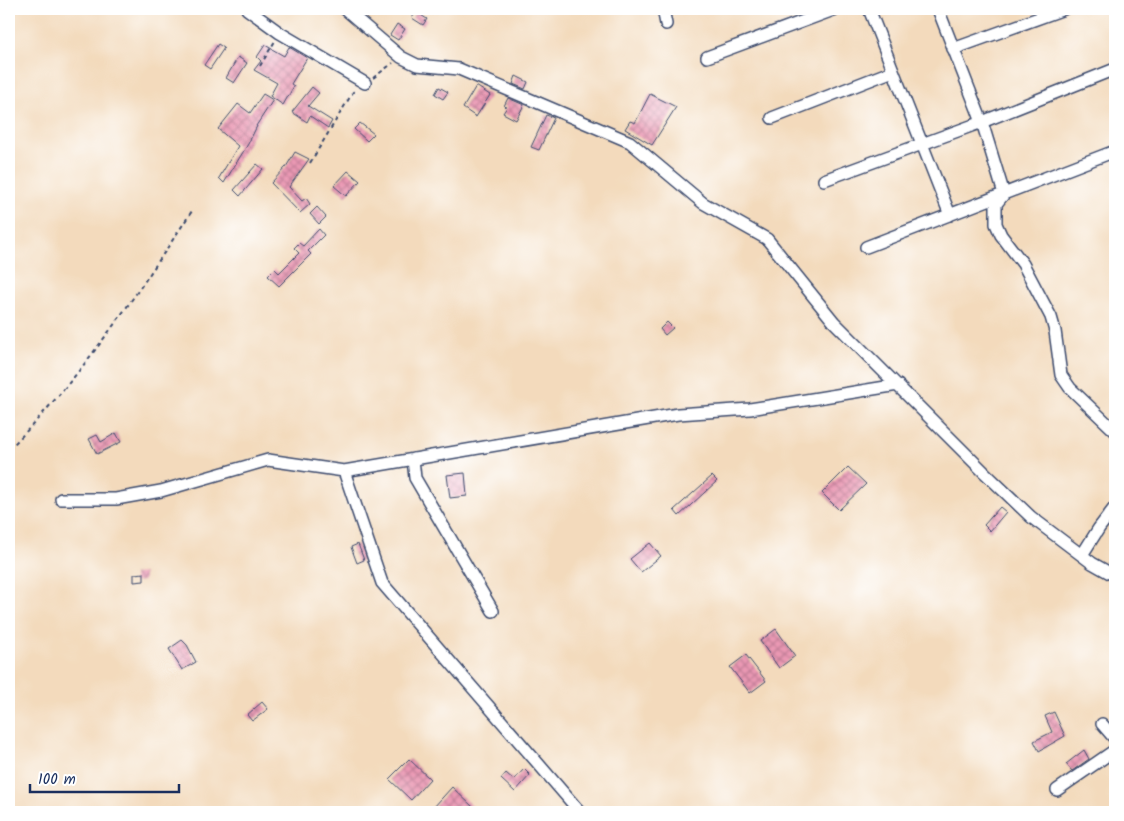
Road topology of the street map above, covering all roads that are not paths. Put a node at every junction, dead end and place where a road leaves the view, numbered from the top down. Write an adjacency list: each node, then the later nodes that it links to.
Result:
1 (247, 9): 13 (street)
2 (345, 9): 22 (street)
3 (663, 9): 8 (street)
4 (836, 9): 10 (street)
5 (869, 9): 12 (street)
6 (938, 9): 9 (street)
7 (1064, 9): 9 (street)
8 (666, 24)
9 (953, 49): 15 (street)
10 (707, 57)
11 (1115, 69): 15 (street)
12 (893, 71): 14 (street); 16 (street)
13 (365, 83)
14 (772, 118)
15 (982, 122): 16 (street); 19 (street)
16 (921, 145): 18 (street); 20 (street)
17 (1115, 151): 19 (street)
18 (824, 180)
19 (1004, 194): 20 (street); 23 (street)
20 (950, 214): 21 (street)
21 (866, 247)
22 (898, 385): 24 (street); 28 (street)
23 (1115, 431)
24 (413, 459): 25 (street); 30 (street)
25 (344, 471): 26 (street); 35 (street)
26 (61, 499)
27 (1115, 507): 28 (street)
28 (1082, 555): 29 (street)
29 (1115, 576)
30 (493, 611)
31 (1102, 724): 32 (street)
32 (1115, 739)
33 (1115, 750): 34 (street)
34 (1057, 790)
35 (580, 812)

